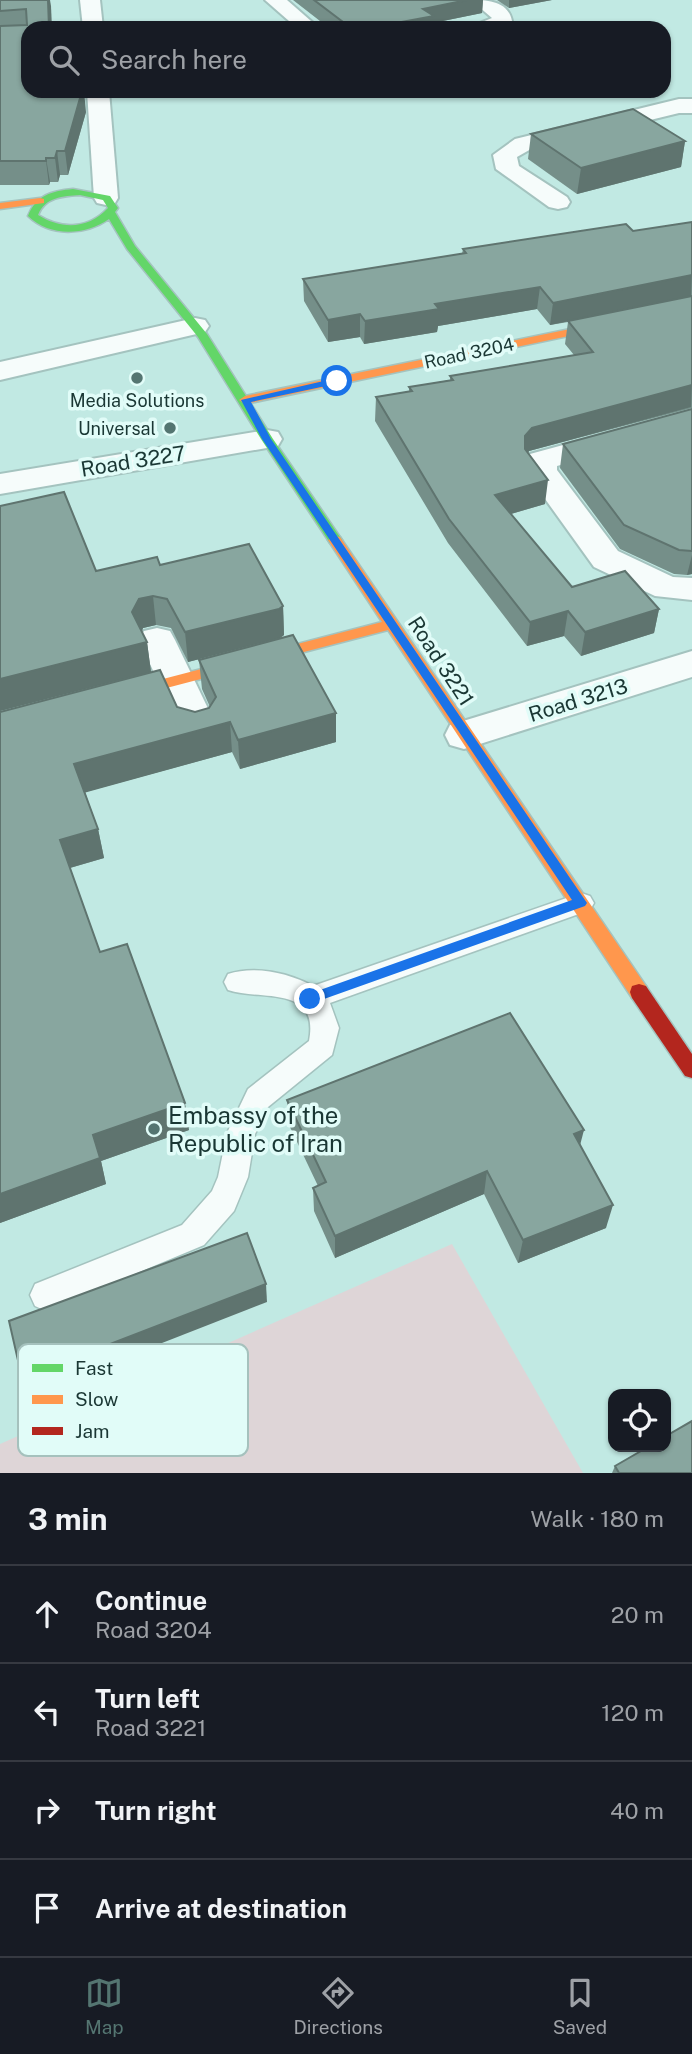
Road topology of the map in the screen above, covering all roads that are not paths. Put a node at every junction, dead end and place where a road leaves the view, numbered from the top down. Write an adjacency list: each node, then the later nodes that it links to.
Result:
1 (90, 0): 4 (street)
2 (275, 0): 5 (street)
3 (481, 0): 6 (street)
4 (92, 21)
5 (300, 21)
6 (496, 21)
7 (99, 98): 9 (street)
8 (692, 106): 11 (street)
9 (103, 156): 10 (street); 13 (street)
10 (45, 199): 12 (street); 13 (street); 15 (street)
11 (558, 202)
12 (0, 206)
13 (108, 206): 16 (street); 19 (street, Road 3221)
14 (13, 222): 15 (street)
15 (38, 222): 16 (street)
16 (65, 229): 17 (street)
17 (99, 245)
18 (121, 257): 19 (street, Road 3221)
19 (155, 276): 21 (street, Road 3221)
20 (692, 307): 23 (street, Road 3204)
21 (195, 326): 22 (street); 23 (street, Road 3221)
22 (0, 371)
23 (245, 400): 25 (street, Road 3221)
24 (692, 419): 27 (street)
25 (267, 439): 26 (street, Road 3227); 28 (street, Road 3221)
26 (0, 484)
27 (692, 589)
28 (392, 624): 31 (street); 34 (street, Road 3221)
29 (157, 640): 31 (street)
30 (692, 664): 34 (street, Road 3213)
31 (176, 681): 32 (street); 33 (street)
32 (95, 702)
33 (197, 726)
34 (464, 735): 35 (street, Road 3221)
35 (581, 903): 37 (lane); 38 (street, Road 3221)
36 (237, 982): 37 (lane)
37 (310, 999): 39 (lane)
38 (692, 1070)
39 (46, 1295)

